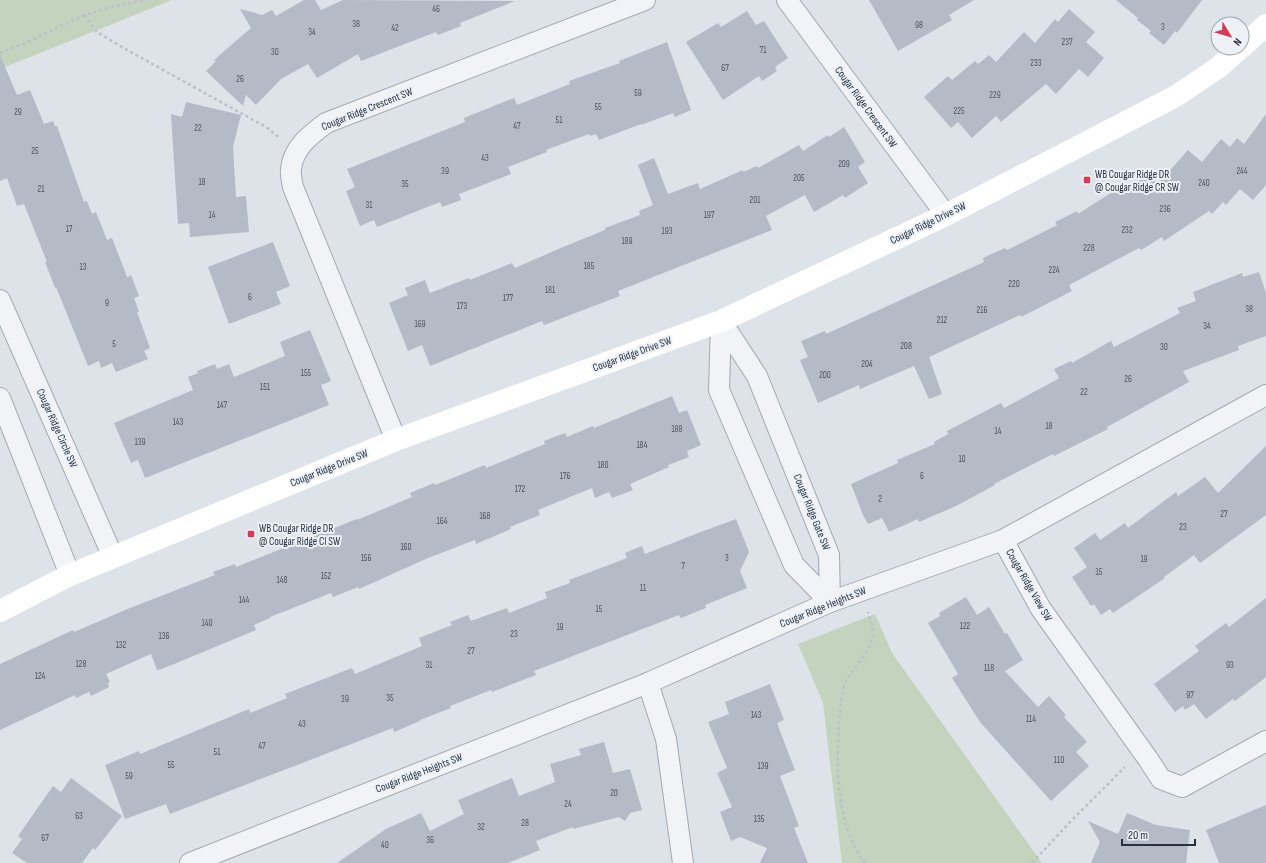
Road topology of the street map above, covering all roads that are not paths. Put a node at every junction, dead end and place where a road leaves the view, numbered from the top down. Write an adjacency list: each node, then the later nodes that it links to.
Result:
1 (646, 0): 11 (street, Cougar Ridge Crescent SW)
2 (787, 0): 6 (street, Cougar Ridge Crescent SW)
3 (1266, 25): 4 (street, Cougar Ridge Drive SW)
4 (1250, 39)
5 (1231, 56): 6 (street, Cougar Ridge Drive SW)
6 (946, 215): 8 (street, Cougar Ridge Drive SW)
7 (0, 300): 13 (street, Cougar Ridge Circle SW)
8 (721, 321): 11 (street, Cougar Ridge Drive SW); 15 (street, Cougar Ridge Gate SW); 15 (street)
9 (1266, 395): 12 (street, Cougar Ridge View SW)
10 (0, 398): 14 (street)
11 (396, 440): 13 (street, Cougar Ridge Drive SW)
12 (1003, 540): 15 (street, Cougar Ridge Heights SW); 18 (street, Cougar Ridge View SW)
13 (113, 556): 14 (street, Cougar Ridge Drive SW)
14 (70, 575): 16 (street, Cougar Ridge Drive SW)
15 (830, 602): 17 (street, Cougar Ridge Heights SW)
16 (0, 611)
17 (648, 683): 19 (street, Cougar Ridge Heights SW); 20 (street)
18 (1266, 741)
19 (190, 863)
20 (683, 863)

